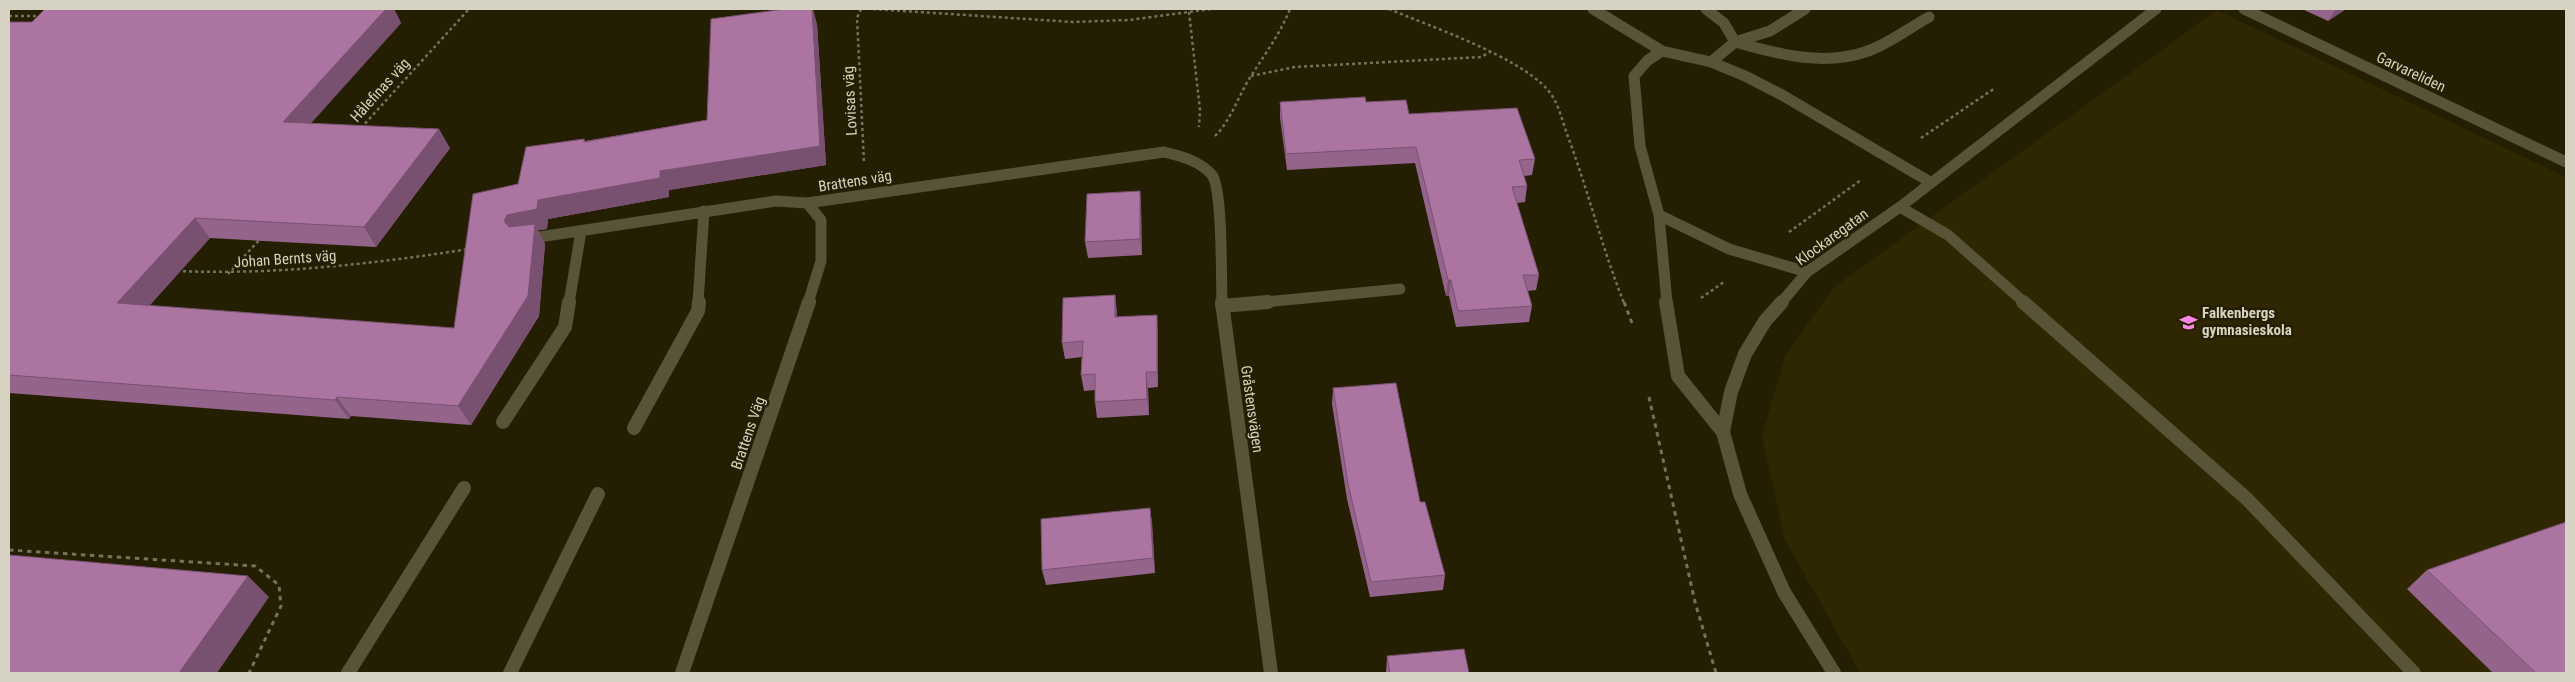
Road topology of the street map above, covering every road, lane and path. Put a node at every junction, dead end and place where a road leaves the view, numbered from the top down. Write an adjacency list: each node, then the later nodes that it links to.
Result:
1 (469, 9): 21 (path, Hålefinas väg)
2 (861, 9): 25 (path, Lovisas väg)
3 (873, 9): 12 (path)
4 (1211, 9): 12 (path)
5 (1290, 9): 20 (path)
6 (1389, 9): 18 (path)
7 (1592, 9): 17 (street)
8 (1805, 9): 16 (street)
9 (2156, 9): 24 (street, Klockaregatan)
10 (2244, 9): 23 (street, Garvareliden)
11 (1708, 10): 16 (street)
12 (1189, 12): 22 (path)
13 (9, 16): 14 (path)
14 (42, 16)
15 (1929, 17): 16 (street)
16 (1735, 42): 19 (street)
17 (1662, 51): 19 (street); 29 (street)
18 (1490, 52): 20 (path); 38 (path)
19 (1711, 62): 24 (street)
20 (1252, 76): 22 (path)
21 (355, 134)
22 (1191, 159): 25 (street, Brattens väg); 37 (street, Gråstensvägen)
23 (2566, 162)
24 (1930, 182): 27 (street, Klockaregatan)
25 (864, 194): 26 (street, Brattens väg)
26 (807, 203): 28 (street, Brattens väg); 49 (street, Brattens Väg)
27 (1900, 208): 34 (street, Klockaregatan); 53 (street)
28 (704, 211): 30 (street, Brattens väg); 41 (street)
29 (1659, 215): 34 (street); 42 (street)
30 (581, 231): 32 (street, Brattens väg); 40 (street)
31 (261, 238): 35 (path)
32 (522, 240): 35 (path, Johan Bernts väg)
33 (170, 271): 35 (path, Johan Bernts väg)
34 (1807, 272): 42 (street, Klockaregatan)
35 (228, 274)
36 (1400, 289): 37 (street)
37 (1222, 306): 50 (street, Gråstensvägen)
38 (1634, 332)
39 (1647, 390): 51 (path)
40 (503, 422)
41 (634, 428)
42 (1723, 432): 52 (street, Klockaregatan)
43 (464, 488): 47 (street)
44 (598, 494): 48 (street)
45 (9, 550): 46 (path)
46 (248, 673)
47 (348, 673)
48 (510, 673)
49 (682, 673)
50 (1270, 673)
51 (1716, 673)
52 (1834, 673)
53 (2414, 673)

